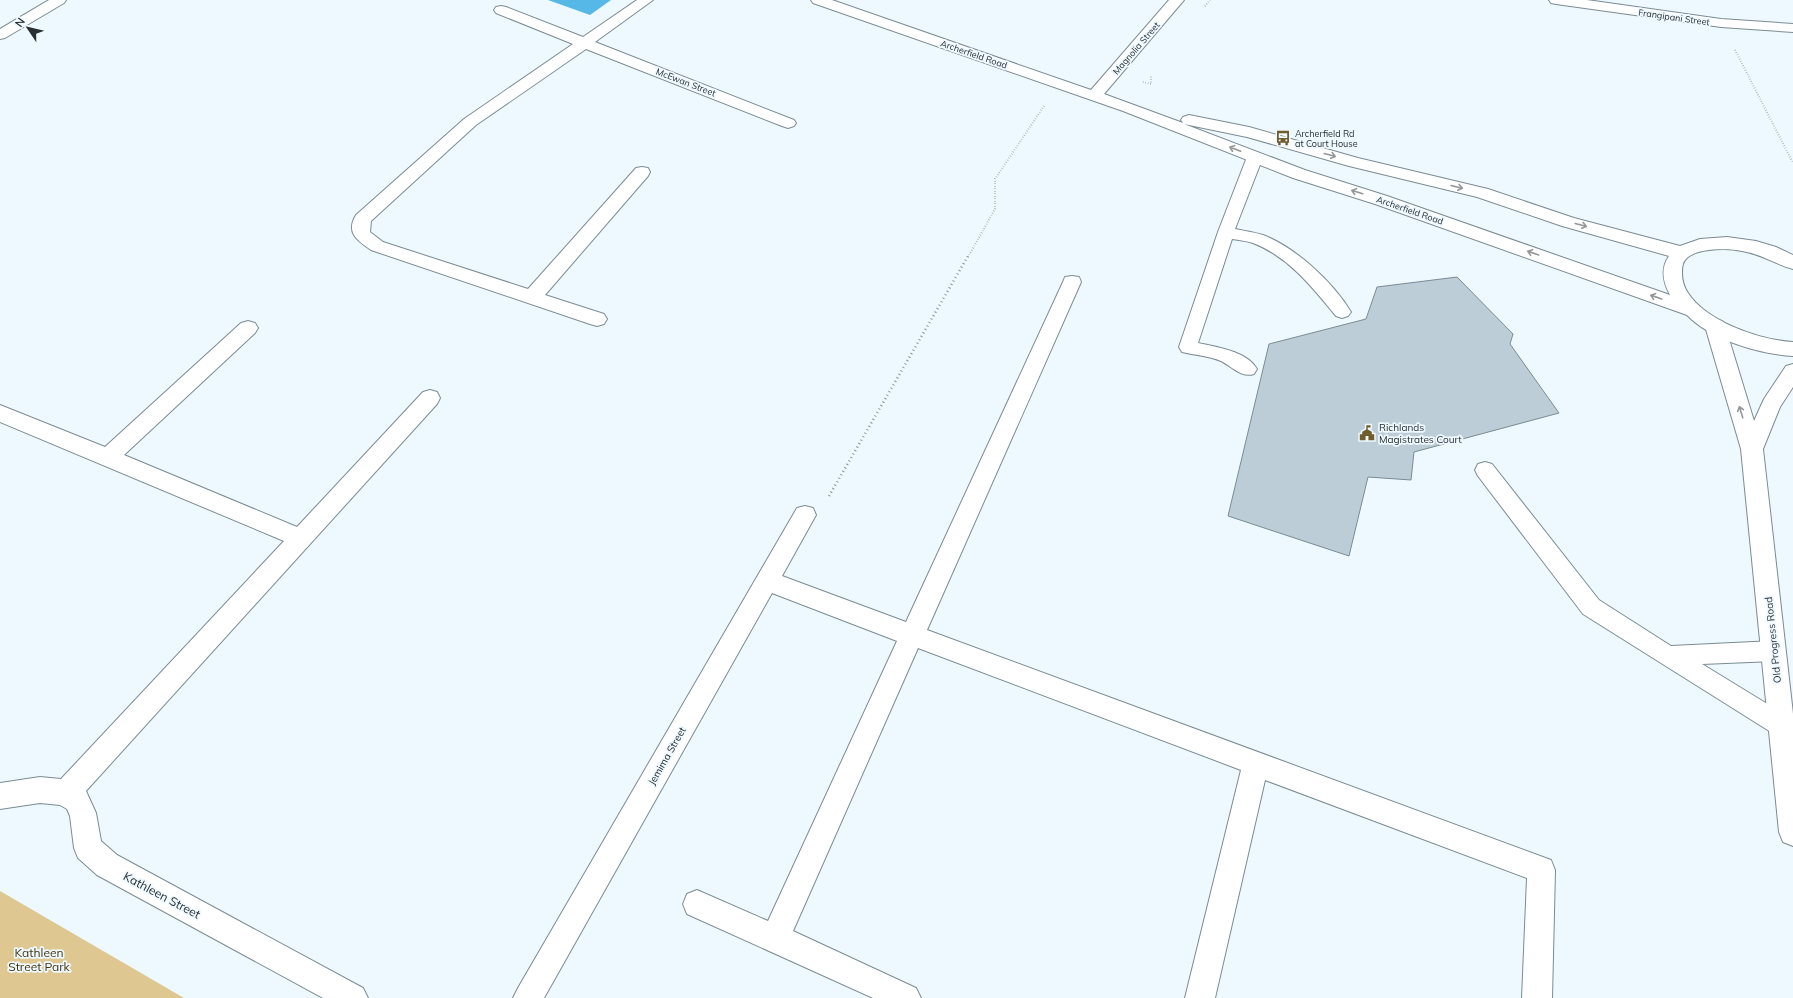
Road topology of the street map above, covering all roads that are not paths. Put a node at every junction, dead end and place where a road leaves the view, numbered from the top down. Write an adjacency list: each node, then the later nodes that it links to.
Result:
1 (59, 0): 8 (street)
2 (646, 0): 9 (street)
3 (818, 0): 10 (street, Archerfield Road)
4 (1178, 0): 10 (street, Magnolia Street)
5 (1556, 0): 7 (street, Frangipani Street)
6 (501, 10): 9 (street, McEwan Street)
7 (1793, 28)
8 (0, 35)
9 (584, 42): 12 (street, McEwan Street); 19 (street)
10 (1094, 96): 11 (street, Archerfield Road)
11 (1129, 108): 13 (street, Archerfield Road, one-way to 11); 16 (street, Archerfield Road, one-way to 16)
12 (788, 123)
13 (1254, 157): 15 (lane); 20 (street, Archerfield Road, one-way to 13)
14 (642, 172): 19 (street)
15 (1226, 232): 21 (lane); 26 (lane)
16 (1682, 253): 17 (street); 20 (street)
17 (1792, 262)
18 (1072, 282): 36 (street)
19 (532, 297): 22 (street)
20 (1692, 310): 23 (street)
21 (1342, 312)
22 (597, 319)
23 (1715, 326): 25 (street); 30 (street, Old Progress Road, one-way to 23)
24 (248, 328): 31 (street)
25 (1793, 349)
26 (1248, 369)
27 (1793, 371): 30 (street, Old Progress Road)
28 (430, 398): 34 (street)
29 (0, 413): 31 (street)
30 (1752, 449): 37 (street, Old Progress Road)
31 (107, 458): 34 (street)
32 (1485, 470): 38 (lane)
33 (805, 515): 35 (street, Jemima Street)
34 (301, 538): 41 (street)
35 (767, 581): 36 (street); 47 (street, Jemima Street)
36 (912, 635): 40 (street); 45 (street)
37 (1774, 651): 38 (lane); 39 (street, Old Progress Road)
38 (1668, 656): 39 (lane)
39 (1782, 726): 43 (street, Old Progress Road)
40 (1256, 762): 49 (street); 50 (street)
41 (66, 793): 42 (street); 46 (street, Kathleen Street)
42 (0, 796)
43 (1793, 832)
44 (697, 904): 45 (street)
45 (775, 938): 48 (street)
46 (353, 998)
47 (528, 998)
48 (906, 998)
49 (1200, 998)
50 (1537, 998)

